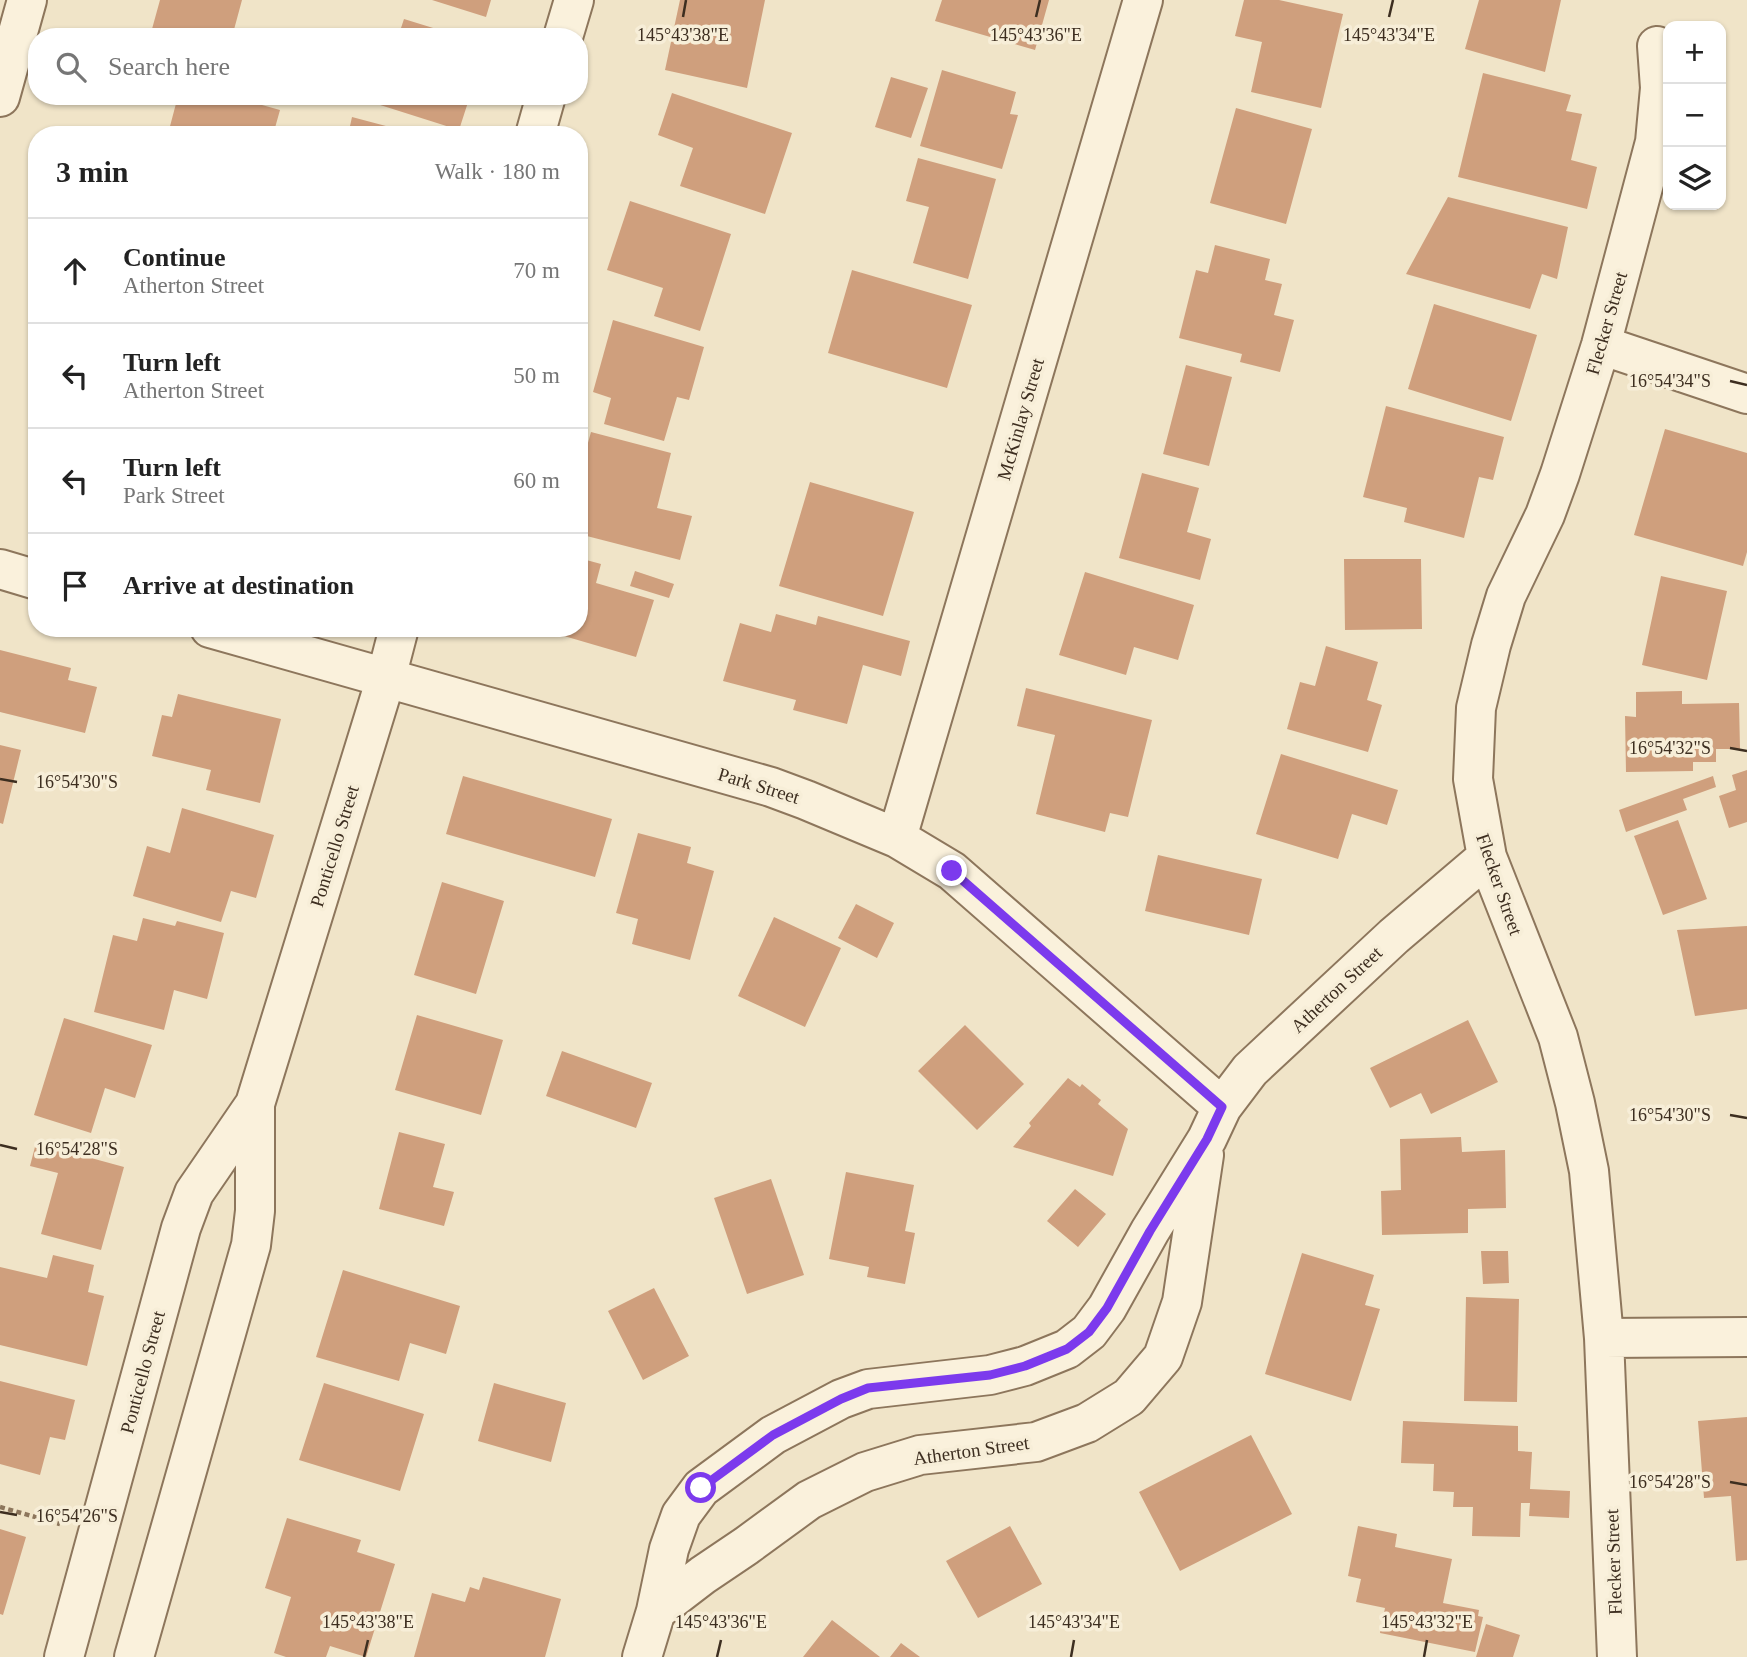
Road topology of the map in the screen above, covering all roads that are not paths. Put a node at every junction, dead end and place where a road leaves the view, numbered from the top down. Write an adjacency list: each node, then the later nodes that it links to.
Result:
1 (27, 0): 6 (street)
2 (574, 0): 4 (street)
3 (1143, 0): 16 (street, McKinlay Street)
4 (566, 28)
5 (1657, 46): 9 (street, Flecker Street)
6 (0, 97)
7 (544, 105): 8 (street)
8 (538, 126)
9 (1601, 345): 10 (street); 17 (street, Flecker Street)
10 (1747, 394)
11 (0, 569): 12 (street)
12 (28, 577)
13 (242, 637): 15 (street, Park Street)
14 (397, 637): 15 (street, Ponticello Street)
15 (386, 677): 16 (street, Park Street); 18 (street, Ponticello Street)
16 (897, 838): 19 (street, Park Street)
17 (1487, 857): 19 (street, Atherton Street); 20 (street, Flecker Street)
18 (255, 1104): 23 (street, Ponticello Street); 24 (street, Ponticello Street)
19 (1214, 1123): 22 (street, Atherton Street); 22 (street, Atherton Street)
20 (1604, 1338): 21 (street); 26 (street, Flecker Street)
21 (1747, 1338)
22 (656, 1611): 25 (street, Atherton Street)
23 (64, 1657)
24 (134, 1657)
25 (642, 1657)
26 (1617, 1657)

